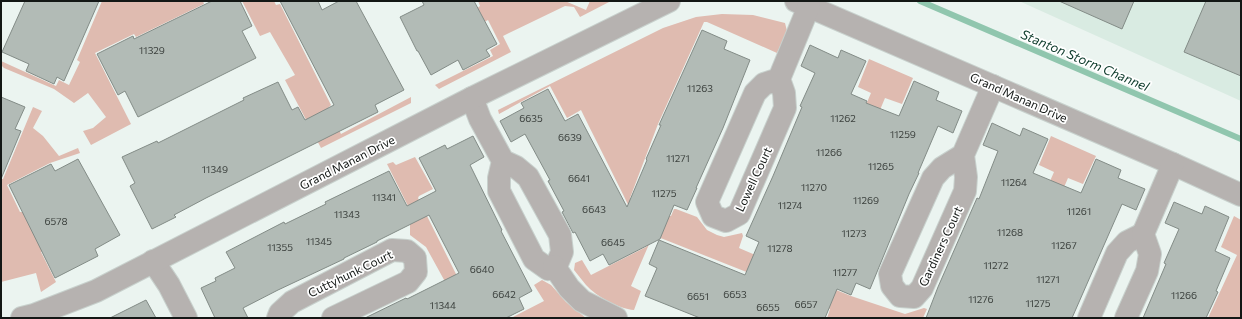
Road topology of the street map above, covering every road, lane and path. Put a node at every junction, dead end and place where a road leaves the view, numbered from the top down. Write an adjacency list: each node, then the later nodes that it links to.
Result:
1 (670, 1): 5 (street, Grand Manan Drive)
2 (803, 3): 3 (street); 4 (street, Grand Manan Drive)
3 (779, 79): 3 (street, Lowell Court)
4 (993, 86): 6 (street); 8 (street, Grand Manan Drive)
5 (472, 98): 7 (street); 11 (street, Grand Manan Drive)
6 (963, 155): 6 (street, Gardiners Court)
7 (503, 161): 12 (street); 12 (street)
8 (1173, 164): 9 (street, Grand Manan Drive); 10 (street)
9 (1241, 195)
10 (1144, 234): 18 (street); 19 (street)
11 (153, 261): 13 (street, Grand Manan Drive); 14 (street)
12 (554, 266): 17 (street)
13 (22, 318)
14 (186, 318)
15 (278, 318): 16 (street, Cuttyhunk Court)
16 (333, 318)
17 (616, 318)
18 (1089, 318)
19 (1126, 318)

